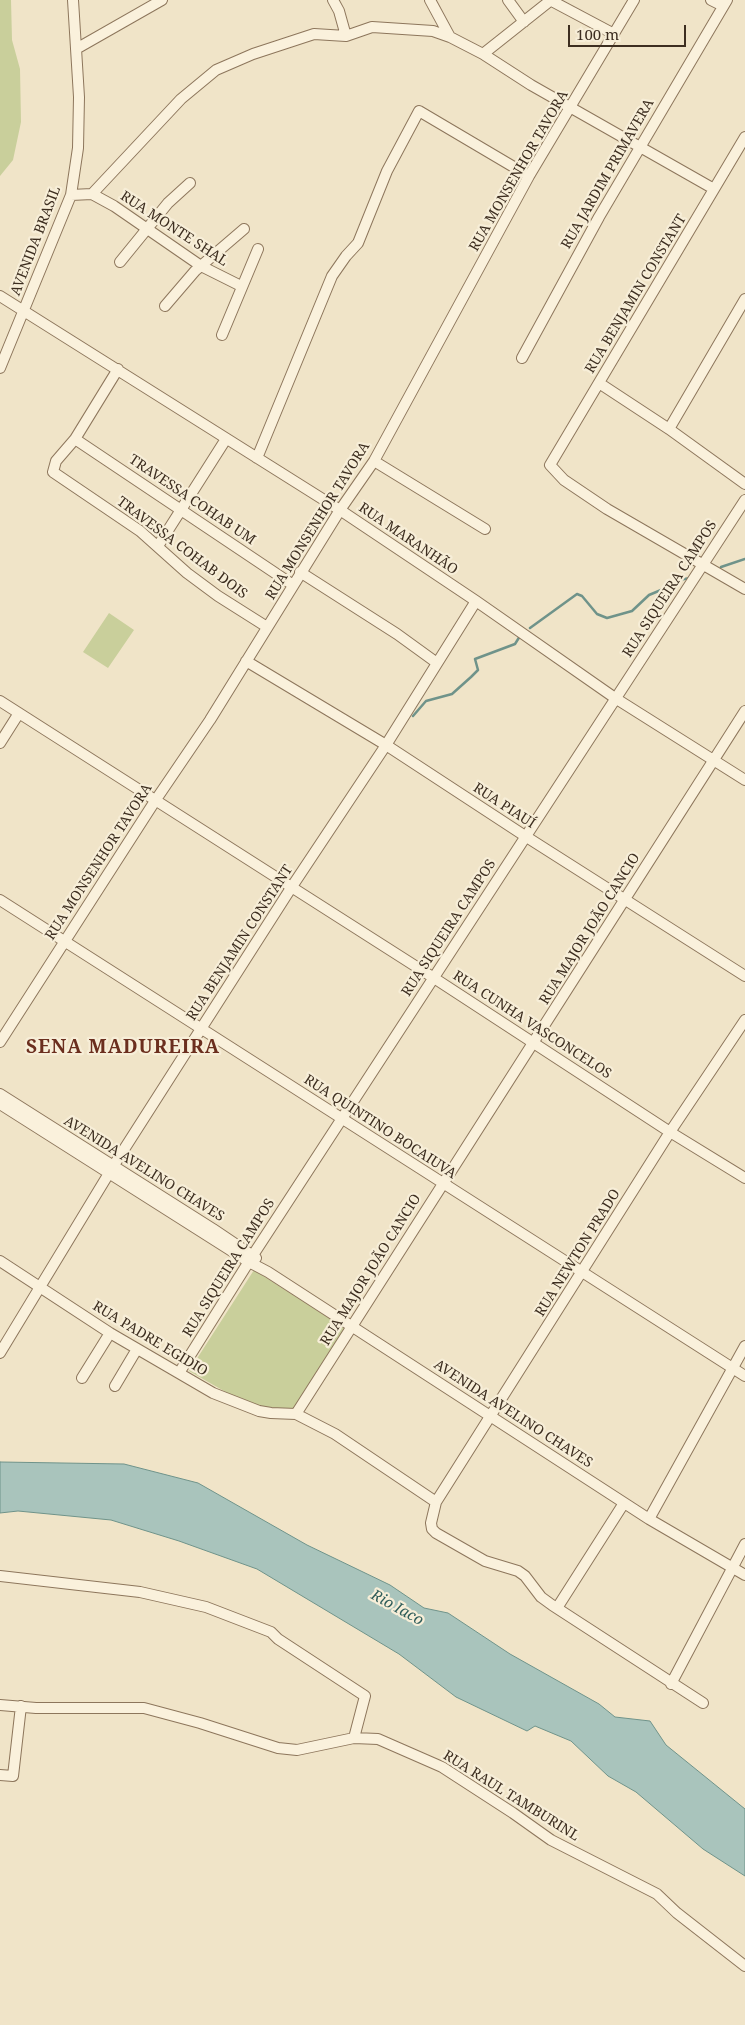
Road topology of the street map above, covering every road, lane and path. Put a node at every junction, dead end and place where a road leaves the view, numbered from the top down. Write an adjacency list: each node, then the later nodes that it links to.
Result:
1 (73, 0): 14 (street, AVENIDA BRASIL)
2 (162, 0): 14 (street)
3 (333, 0): 12 (street)
4 (430, 0): 13 (street)
5 (508, 0): 10 (street)
6 (551, 0): 10 (street); 11 (street)
7 (634, 0): 11 (street, RUA MONSENHOR TAVORA)
8 (711, 0): 9 (street)
9 (725, 3): 18 (street, RUA JARDIM PRIMAVERA)
10 (524, 22): 15 (street)
11 (614, 34): 16 (street, RUA MONSENHOR TAVORA)
12 (346, 36): 13 (street); 22 (street)
13 (450, 37): 15 (street)
14 (76, 49): 23 (street, AVENIDA BRASIL)
15 (483, 54): 16 (street)
16 (571, 107): 18 (street); 19 (street, RUA MONSENHOR TAVORA)
17 (745, 137): 21 (street, RUA BENJAMIN CONSTANT)
18 (639, 146): 21 (street); 35 (street, RUA JARDIM PRIMAVERA)
19 (529, 176): 42 (street); 43 (street, RUA MONSENHOR TAVORA)
20 (190, 182): 24 (street)
21 (714, 189): 38 (street, RUA BENJAMIN CONSTANT)
22 (92, 194): 23 (street); 24 (street, RUA MONTE SHAL)
23 (71, 195): 33 (street, AVENIDA BRASIL)
24 (145, 229): 27 (street); 28 (street, RUA MONTE SHAL)
25 (244, 229): 28 (street)
26 (258, 249): 29 (street)
27 (120, 262)
28 (201, 266): 29 (street, RUA MONTE SHAL); 32 (street)
29 (241, 286): 34 (street)
30 (0, 296): 33 (street, RUA MARANHÃO)
31 (745, 299): 39 (street)
32 (165, 306)
33 (25, 311): 36 (street, AVENIDA BRASIL); 37 (street, RUA MARANHÃO)
34 (222, 335)
35 (522, 358)
36 (0, 368)
37 (118, 369): 40 (street); 41 (street, RUA MARANHÃO)
38 (600, 383): 39 (street); 50 (street, RUA BENJAMIN CONSTANT)
39 (669, 429): 44 (street)
40 (75, 439): 46 (street, TRAVESSA COHAB UM); 49 (street, TRAVESSA COHAB DOIS)
41 (226, 439): 42 (street, RUA MARANHÃO); 46 (street)
42 (257, 458): 47 (street, RUA MARANHÃO)
43 (374, 461): 47 (street, RUA MONSENHOR TAVORA); 48 (street)
44 (745, 484)
45 (745, 500): 50 (street, RUA SIQUEIRA CAMPOS)
46 (182, 509): 49 (street); 52 (street, TRAVESSA COHAB UM)
47 (340, 510): 51 (street, RUA MONSENHOR TAVORA); 54 (street, RUA MARANHÃO)
48 (485, 529)
49 (158, 546): 55 (street, TRAVESSA COHAB DOIS)
50 (702, 564): 53 (street); 58 (street, RUA SIQUEIRA CAMPOS)
51 (300, 572): 52 (street, RUA MONSENHOR TAVORA); 57 (street)
52 (293, 585): 55 (street, RUA MONSENHOR TAVORA)
53 (745, 589)
54 (476, 601): 57 (street, RUA BENJAMIN CONSTANT); 58 (street, RUA MARANHÃO)
55 (267, 627): 56 (street, RUA MONSENHOR TAVORA)
56 (246, 662): 63 (street, RUA PIAUÍ); 66 (street, RUA MONSENHOR TAVORA)
57 (437, 662): 63 (street, RUA BENJAMIN CONSTANT)
58 (615, 698): 64 (street, RUA MARANHÃO); 67 (street, RUA SIQUEIRA CAMPOS)
59 (0, 701): 61 (street, RUA CUNHA VASCONCELOS)
60 (745, 711): 64 (street, RUA MAJOR JOÃO CANCIO)
61 (19, 713): 62 (street); 66 (street, RUA CUNHA VASCONCELOS)
62 (0, 742)
63 (386, 744): 67 (street, RUA PIAUÍ); 68 (street, RUA BENJAMIN CONSTANT)
64 (714, 760): 65 (street, RUA MARANHÃO); 69 (street, RUA MAJOR JOÃO CANCIO)
65 (745, 780)
66 (155, 801): 68 (street, RUA CUNHA VASCONCELOS); 71 (street, RUA MONSENHOR TAVORA)
67 (525, 836): 69 (street, RUA PIAUÍ); 73 (street, RUA SIQUEIRA CAMPOS)
68 (291, 888): 73 (street, RUA CUNHA VASCONCELOS); 75 (street, RUA BENJAMIN CONSTANT)
69 (625, 899): 72 (street, RUA PIAUÍ); 77 (street, RUA MAJOR JOÃO CANCIO)
70 (0, 900): 71 (street, RUA QUINTINO BOCAIUVA)
71 (64, 940): 75 (street, RUA QUINTINO BOCAIUVA); 76 (street, RUA MONSENHOR TAVORA)
72 (745, 976)
73 (434, 978): 77 (street, RUA CUNHA VASCONCELOS); 80 (street, RUA SIQUEIRA CAMPOS)
74 (745, 1020): 81 (street, RUA NEWTON PRADO)
75 (202, 1028): 80 (street, RUA QUINTINO BOCAIUVA); 82 (street, RUA BENJAMIN CONSTANT)
76 (0, 1042)
77 (534, 1044): 81 (street, RUA CUNHA VASCONCELOS); 84 (street, RUA MAJOR JOÃO CANCIO)
78 (0, 1094): 82 (street, AVENIDA AVELINO CHAVES)
79 (0, 1104): 82 (street, AVENIDA AVELINO CHAVES)
80 (341, 1119): 84 (street, RUA QUINTINO BOCAIUVA); 85 (street, RUA SIQUEIRA CAMPOS)
81 (670, 1132): 83 (street, RUA CUNHA VASCONCELOS); 87 (street, RUA NEWTON PRADO)
82 (112, 1169): 85 (street, AVENIDA AVELINO CHAVES); 88 (street, RUA BENJAMIN CONSTANT)
83 (745, 1178)
84 (442, 1183): 87 (street, RUA QUINTINO BOCAIUVA); 89 (street, RUA MAJOR JOÃO CANCIO)
85 (251, 1258): 89 (street, AVENIDA AVELINO CHAVES); 95 (street, RUA SIQUEIRA CAMPOS)
86 (0, 1261): 88 (street, RUA PADRE EGIDIO)
87 (583, 1272): 94 (street, RUA QUINTINO BOCAIUVA); 100 (street, RUA NEWTON PRADO)
88 (41, 1286): 90 (street, RUA PADRE EGIDIO); 93 (street, RUA BENJAMIN CONSTANT)
89 (352, 1326): 99 (street, RUA MAJOR JOÃO CANCIO); 100 (street, AVENIDA AVELINO CHAVES)
90 (110, 1334): 92 (street, RUA PADRE EGIDIO); 97 (street)
91 (745, 1346): 94 (street)
92 (137, 1349): 95 (street, RUA PADRE EGIDIO); 98 (street)
93 (0, 1353)
94 (732, 1367): 96 (street, RUA QUINTINO BOCAIUVA); 103 (street)
95 (178, 1373): 99 (street, RUA PADRE EGIDIO)
96 (745, 1376)
97 (82, 1378)
98 (115, 1386)
99 (296, 1414): 101 (street)
100 (491, 1416): 101 (street, RUA NEWTON PRADO); 102 (street, AVENIDA AVELINO CHAVES)
101 (436, 1502): 108 (street)
102 (624, 1503): 103 (street, AVENIDA AVELINO CHAVES); 108 (street)
103 (649, 1519): 105 (street, AVENIDA AVELINO CHAVES)
104 (745, 1544): 105 (street)
105 (733, 1567): 106 (street, AVENIDA AVELINO CHAVES); 109 (street)
106 (745, 1575)
107 (0, 1576): 113 (street)
108 (556, 1608): 109 (street)
109 (671, 1684): 110 (street)
110 (703, 1703)
111 (0, 1705): 112 (street, RUA RAUL TAMBURINL)
112 (21, 1706): 113 (street, RUA RAUL TAMBURINL); 114 (street)
113 (354, 1738): 115 (street, RUA RAUL TAMBURINL)
114 (0, 1775)
115 (745, 1966)

